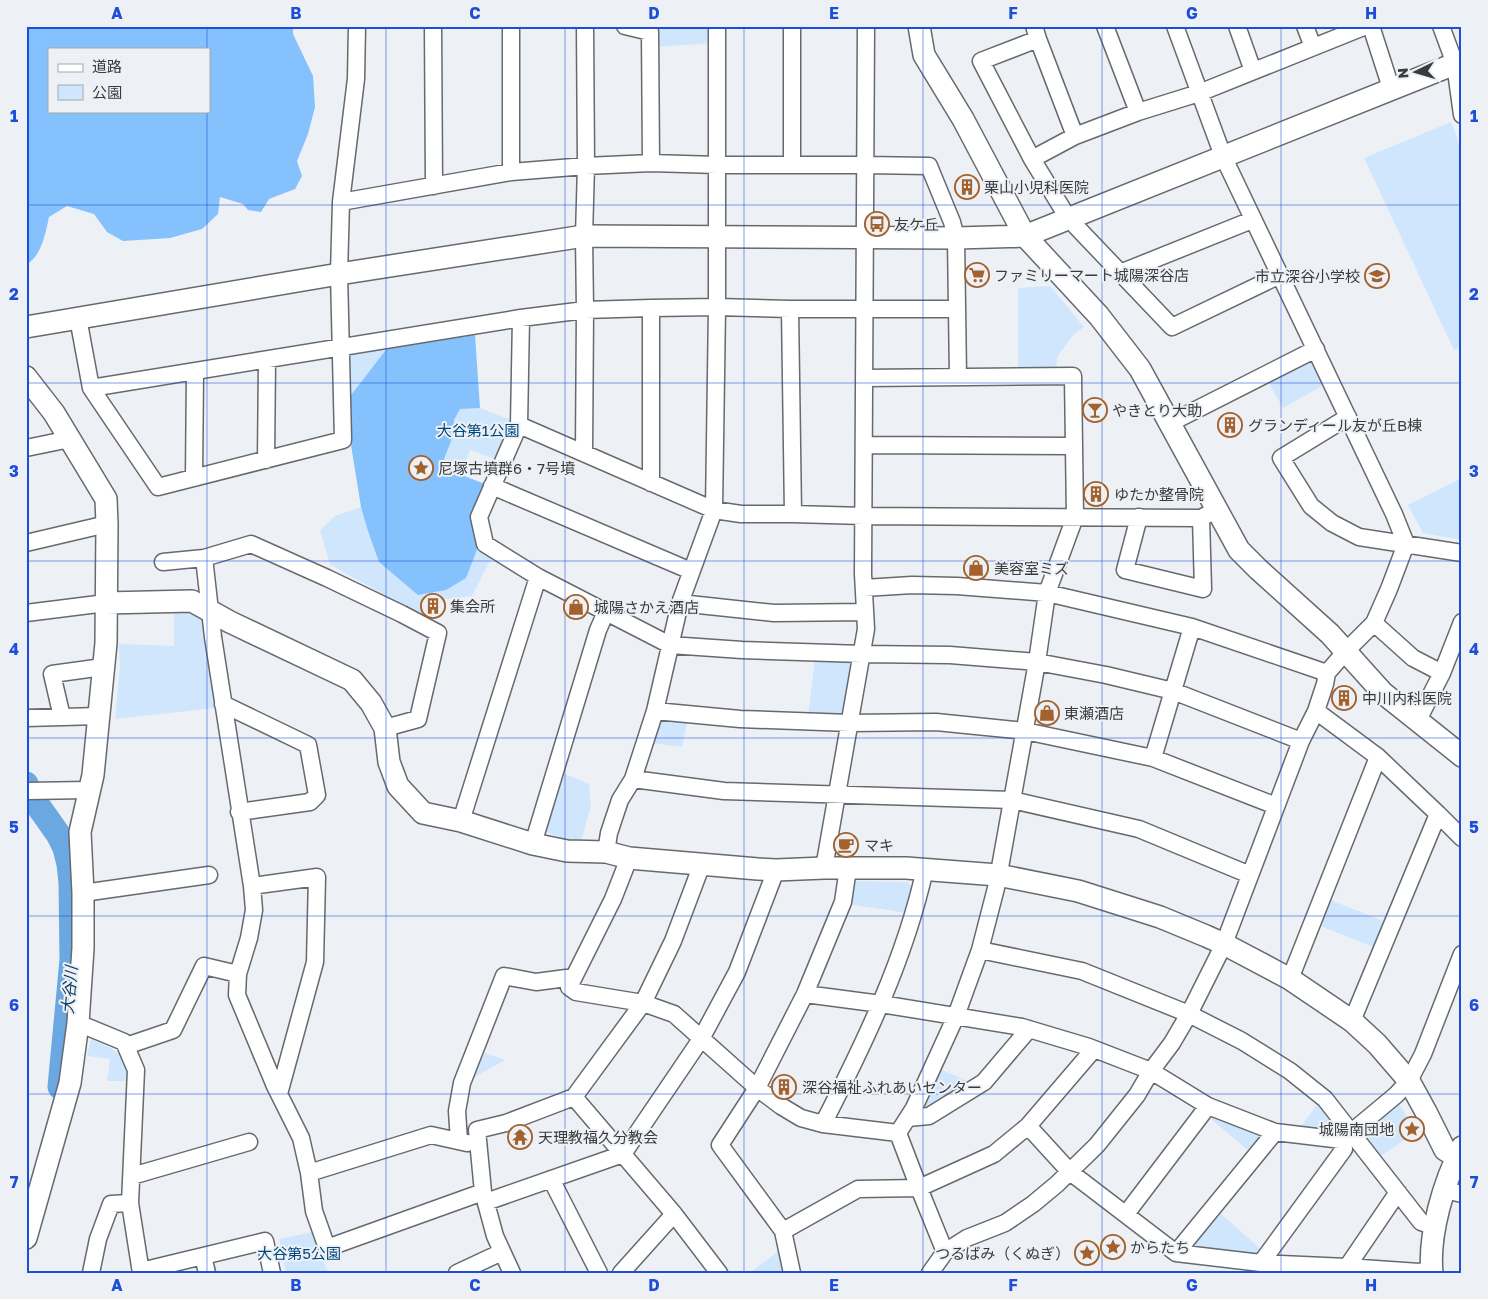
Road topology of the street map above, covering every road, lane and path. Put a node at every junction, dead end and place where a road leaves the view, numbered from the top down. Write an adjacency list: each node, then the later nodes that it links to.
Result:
1 (356, 26): 36 (street)
2 (433, 26): 35 (street)
3 (511, 26): 34 (street)
4 (584, 26): 32 (street)
5 (625, 26): 17 (street)
6 (718, 26): 33 (street)
7 (792, 26): 30 (street)
8 (866, 26): 31 (street)
9 (919, 26): 40 (street)
10 (1106, 26): 24 (street)
11 (1175, 26): 23 (street)
12 (1237, 26): 21 (street)
13 (1305, 26): 19 (street)
14 (1366, 26): 19 (street)
15 (1371, 26): 22 (street)
16 (1441, 26): 20 (street)
17 (650, 29): 29 (street)
18 (1036, 32): 26 (street); 28 (street)
19 (1314, 47): 21 (street)
20 (1458, 62): 22 (street); 25 (street)
21 (1253, 71): 23 (street)
22 (1391, 88): 27 (street)
23 (1199, 93): 24 (street); 27 (street)
24 (1138, 112): 26 (street)
25 (1462, 115)
26 (1075, 136): 28 (street)
27 (1223, 156): 37 (street); 38 (street)
28 (1032, 159): 37 (street)
29 (652, 163): 32 (street); 33 (street)
30 (792, 165): 31 (street); 33 (street)
31 (865, 165): 42 (street); 43 (street)
32 (586, 166): 34 (street); 39 (street)
33 (717, 166): 41 (street)
34 (511, 172): 35 (street)
35 (434, 186): 36 (street)
36 (340, 202): 45 (street)
37 (1068, 218): 40 (street); 44 (street)
38 (1252, 220): 44 (street); 46 (street)
39 (584, 236): 41 (street); 45 (street); 52 (street)
40 (1025, 236): 43 (street); 65 (street)
41 (716, 237): 42 (street); 47 (street)
42 (865, 237): 43 (street); 50 (street)
43 (956, 238): 51 (street)
44 (1120, 272): 46 (street)
45 (339, 274): 53 (street); 56 (street)
46 (1280, 275): 57 (street)
47 (717, 307): 48 (street); 49 (street); 76 (street)
48 (651, 308): 52 (street); 74 (street)
49 (790, 308): 50 (street); 77 (street)
50 (865, 308): 51 (street); 62 (street)
51 (957, 309): 61 (street)
52 (585, 310): 54 (street); 71 (street)
53 (78, 318): 55 (street); 63 (street)
54 (521, 318): 56 (street); 66 (street)
55 (26, 326)
56 (341, 348): 58 (street); 72 (street)
57 (1316, 349): 64 (street); 65 (street)
58 (267, 360): 59 (street); 72 (street)
59 (195, 371): 63 (street); 73 (street)
60 (26, 377): 67 (street)
61 (958, 377): 62 (street); 69 (street)
62 (864, 378): 68 (street)
63 (91, 388): 73 (street)
64 (1348, 417): 84 (street); 84 (street)
65 (1170, 423): 78 (street)
66 (519, 425): 71 (street); 75 (street)
67 (70, 439): 70 (street); 82 (street)
68 (864, 445): 69 (street); 79 (street)
69 (1073, 446): 80 (street)
70 (26, 448)
71 (584, 454): 74 (street)
72 (266, 460): 73 (street)
73 (194, 478)
74 (651, 483): 76 (street)
75 (492, 486): 88 (street); 89 (street)
76 (714, 510): 77 (street); 88 (street)
77 (793, 514): 79 (street)
78 (1209, 514): 81 (street); 81 (street); 102 (street)
79 (864, 516): 80 (street); 90 (street)
80 (1074, 517): 81 (street); 91 (street)
81 (1139, 517)
82 (107, 524): 83 (street); 92 (street)
83 (26, 543)
84 (1406, 544): 85 (street); 99 (street)
85 (1462, 553)
86 (204, 558): 87 (street); 94 (street); 117 (street)
87 (163, 562)
88 (691, 571): 93 (street)
89 (538, 576): 95 (street); 131 (street)
90 (864, 588): 91 (street); 96 (street)
91 (1047, 593): 100 (street); 104 (street)
92 (106, 602): 94 (street); 97 (street); 105 (street)
93 (680, 603): 96 (street); 101 (street)
94 (209, 611): 109 (street); 117 (street)
95 (606, 612): 101 (street); 133 (street)
96 (865, 612): 103 (street)
97 (26, 613)
98 (1462, 622): 107 (street)
99 (1374, 623): 102 (street); 107 (street)
100 (1192, 626): 106 (street); 108 (street)
101 (670, 645): 103 (street); 111 (street)
102 (1346, 651): 106 (street); 115 (street)
103 (862, 654): 104 (street); 116 (street)
104 (1037, 662): 108 (street); 118 (street)
105 (103, 667): 112 (street); 113 (street)
106 (1327, 673): 110 (street)
107 (1442, 673): 115 (street)
108 (1173, 691): 119 (street); 122 (street)
109 (223, 704): 129 (street); 129 (street)
110 (1316, 710): 119 (street); 121 (street)
111 (655, 711): 116 (street); 123 (street)
112 (99, 716): 113 (street); 124 (street)
113 (62, 717): 114 (street)
114 (26, 718)
115 (1417, 722): 120 (street)
116 (850, 723): 118 (street); 126 (street)
117 (385, 728): 131 (street)
118 (1025, 730): 122 (street); 127 (street)
119 (1301, 741): 128 (street)
120 (1462, 756)
121 (1378, 757): 130 (street); 151 (street)
122 (1152, 758): 128 (street)
123 (633, 779): 126 (street); 134 (street)
124 (89, 790): 125 (street); 145 (street)
125 (32, 791)
126 (837, 794): 127 (street); 137 (street)
127 (1012, 800): 142 (street); 143 (street)
128 (1276, 806): 143 (street)
129 (239, 812): 144 (street)
130 (1438, 814): 132 (street); 157 (street)
131 (461, 821): 133 (street)
132 (1462, 838)
133 (533, 844): 134 (street)
134 (606, 852): 135 (street)
135 (628, 858): 136 (street); 150 (street)
136 (702, 864): 140 (street); 153 (street)
137 (824, 868): 138 (street); 140 (street)
138 (848, 868): 139 (street); 152 (street)
139 (925, 869): 142 (street); 154 (street)
140 (776, 870): 160 (street)
141 (209, 875): 145 (street)
142 (998, 875): 146 (street); 147 (street)
143 (1250, 875): 146 (street)
144 (252, 886): 149 (street); 166 (street)
145 (83, 893): 158 (street)
146 (1224, 944): 151 (street); 155 (street)
147 (980, 950): 155 (street); 156 (street)
148 (1462, 954): 164 (street)
149 (238, 974): 161 (street); 166 (street)
150 (574, 977): 153 (street); 175 (street)
151 (1290, 979): 157 (street)
152 (805, 994): 154 (street); 165 (street)
153 (643, 1003): 160 (street); 167 (street)
154 (881, 1004): 156 (street); 170 (street)
155 (1189, 1014): 163 (street); 174 (street)
156 (956, 1016): 159 (street); 169 (street)
157 (1352, 1021): 164 (street)
158 (78, 1023): 161 (street); 193 (street)
159 (1029, 1029): 162 (street); 169 (street)
160 (701, 1039): 165 (street); 179 (street)
161 (126, 1046): 182 (street)
162 (1094, 1049): 163 (street); 171 (street)
163 (1151, 1071): 168 (street); 180 (street)
164 (1409, 1081): 174 (street); 178 (street)
165 (757, 1088): 170 (street); 192 (street)
166 (279, 1094): 181 (street)
167 (574, 1097): 177 (street); 179 (street)
168 (1208, 1106): 172 (street); 190 (street)
169 (908, 1118): 173 (street)
170 (823, 1124): 173 (street)
171 (1028, 1126): 180 (street); 184 (street)
172 (1275, 1132): 174 (street); 196 (street)
173 (898, 1133): 184 (street)
174 (1347, 1136): 185 (street); 198 (street)
175 (458, 1141): 177 (street); 181 (street)
176 (249, 1142): 182 (street)
177 (478, 1146): 187 (street)
178 (1459, 1152): 186 (street)
179 (623, 1154): 183 (street); 189 (street)
180 (1070, 1172): 190 (street); 195 (street)
181 (309, 1173): 187 (street)
182 (132, 1176): 188 (street)
183 (551, 1179): 187 (street); 208 (street)
184 (918, 1188): 192 (street); 195 (street)
185 (1398, 1192): 191 (street); 199 (street)
186 (1453, 1192): 191 (street)
187 (484, 1197): 194 (street)
188 (130, 1203): 202 (street); 203 (street)
189 (674, 1214): 209 (street); 210 (street)
190 (1126, 1214): 196 (street)
191 (1434, 1227): 201 (street)
192 (783, 1231): 211 (street)
193 (26, 1238)
194 (502, 1252): 206 (street); 207 (street)
195 (945, 1252): 212 (street)
196 (1176, 1253): 198 (street)
197 (203, 1256): 202 (street); 204 (street); 205 (street)
198 (1256, 1266): 199 (street)
199 (1346, 1267): 200 (street)
200 (1378, 1271): 201 (street)
201 (1432, 1271)
202 (141, 1272)
203 (91, 1273)
204 (207, 1273)
205 (272, 1273)
206 (457, 1273)
207 (512, 1273)
208 (599, 1273)
209 (621, 1273)
210 (718, 1273)
211 (792, 1273)
212 (930, 1273)

